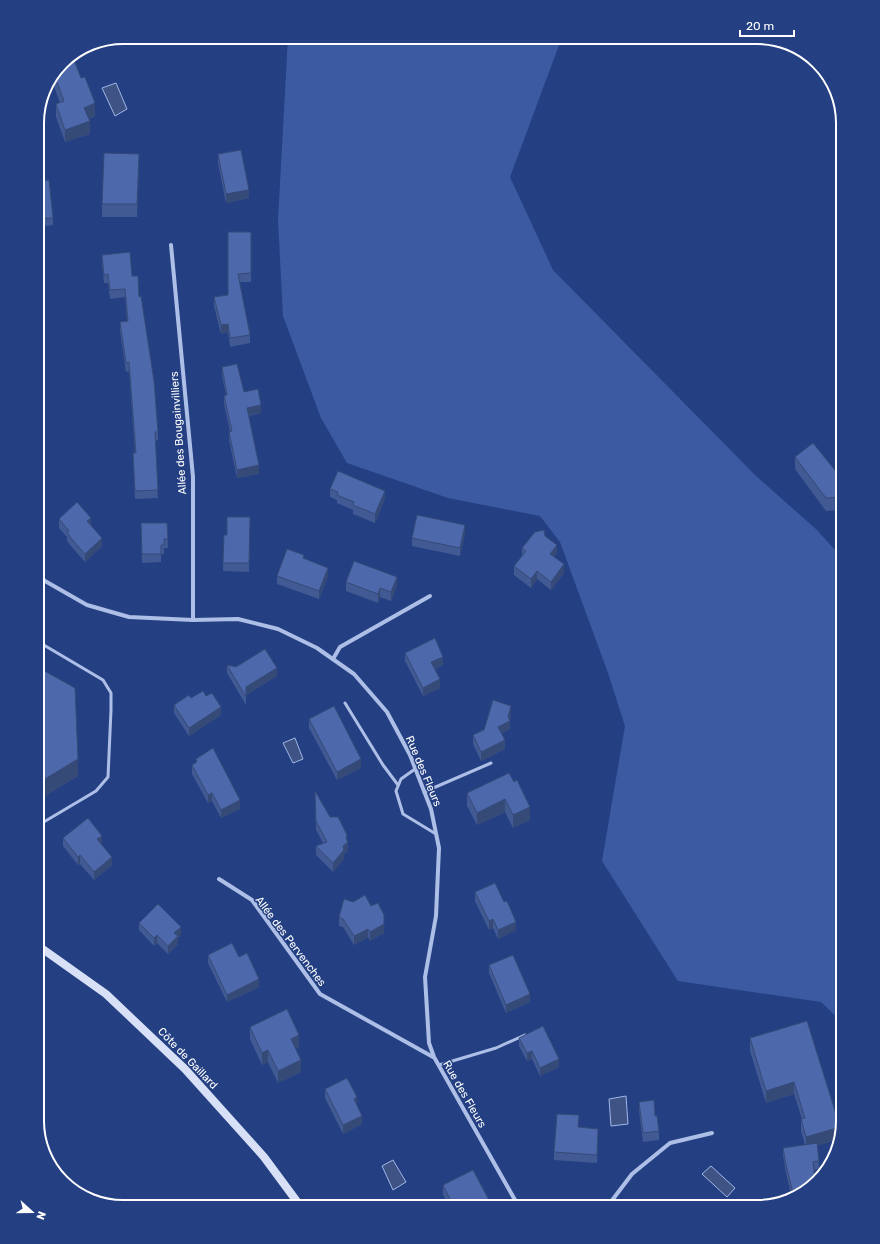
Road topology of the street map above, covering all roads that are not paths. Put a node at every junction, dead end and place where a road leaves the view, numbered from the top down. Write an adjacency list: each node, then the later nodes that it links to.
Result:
1 (171, 245): 4 (street, Allée des Bougainvilliers)
2 (45, 581): 4 (street, Rue des Fleurs)
3 (430, 596): 6 (street)
4 (193, 620): 6 (street, Rue des Fleurs)
5 (44, 645): 12 (lane)
6 (333, 659): 9 (street, Rue des Fleurs)
7 (344, 703): 10 (lane)
8 (491, 763): 11 (lane)
9 (415, 769): 10 (lane); 11 (street, Rue des Fleurs)
10 (398, 785): 13 (lane)
11 (424, 792): 13 (street, Rue des Fleurs)
12 (44, 822)
13 (436, 834): 17 (street, Rue des Fleurs)
14 (219, 879): 17 (street, Allée des Pervenches)
15 (44, 950): 20 (street, Côte de Gaillard)
16 (528, 1034): 18 (lane)
17 (434, 1057): 18 (street, Rue des Fleurs)
18 (439, 1065): 21 (street, Rue des Fleurs)
19 (712, 1133): 22 (street)
20 (296, 1200)
21 (515, 1200)
22 (612, 1200)

